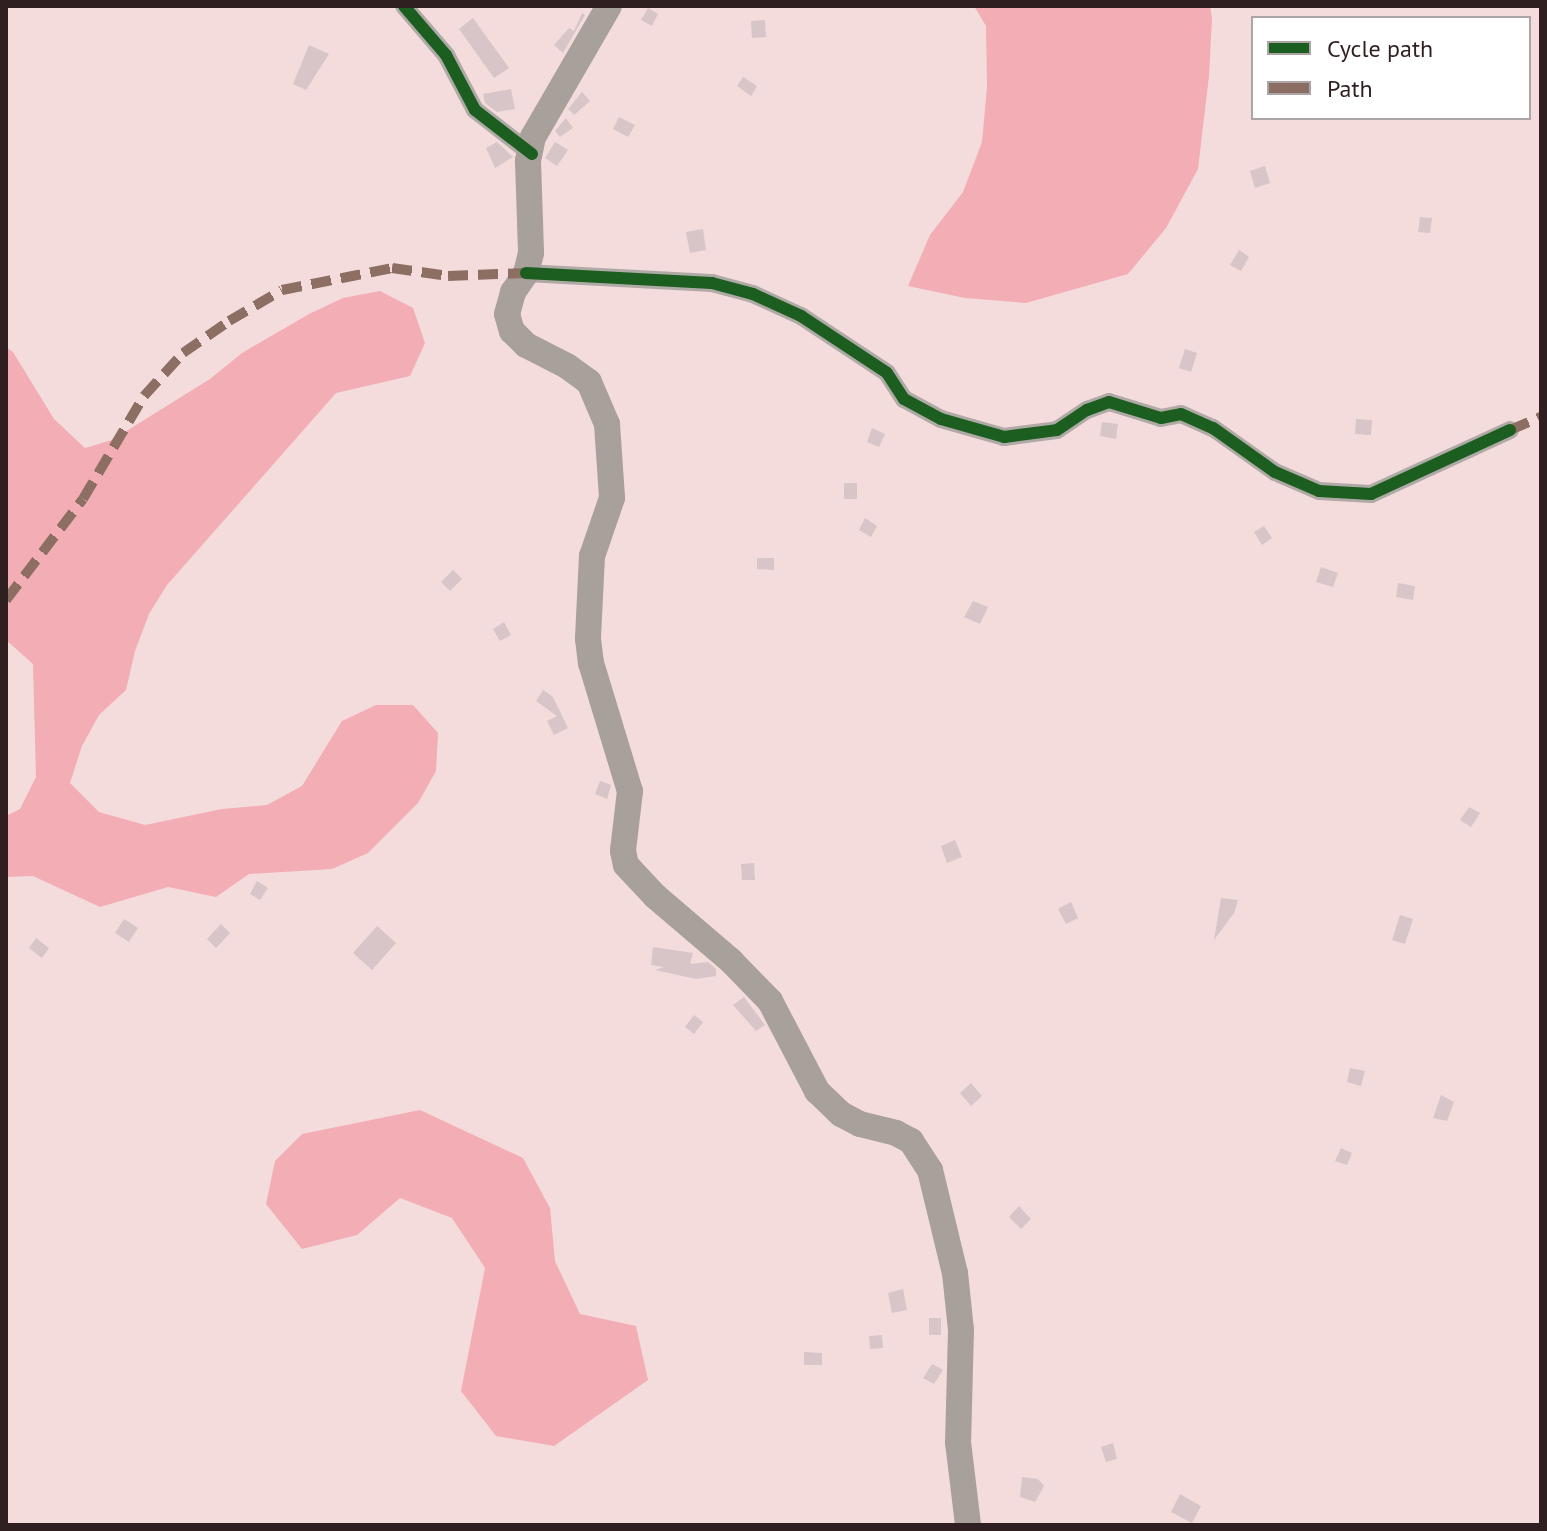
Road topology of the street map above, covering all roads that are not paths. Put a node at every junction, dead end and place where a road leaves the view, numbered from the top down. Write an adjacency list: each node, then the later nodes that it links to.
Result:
1 (404, 6): 3 (street)
2 (609, 6): 3 (main road)
3 (532, 154): 4 (main road)
4 (526, 273): 5 (street); 6 (main road)
5 (1510, 430)
6 (968, 1525)

